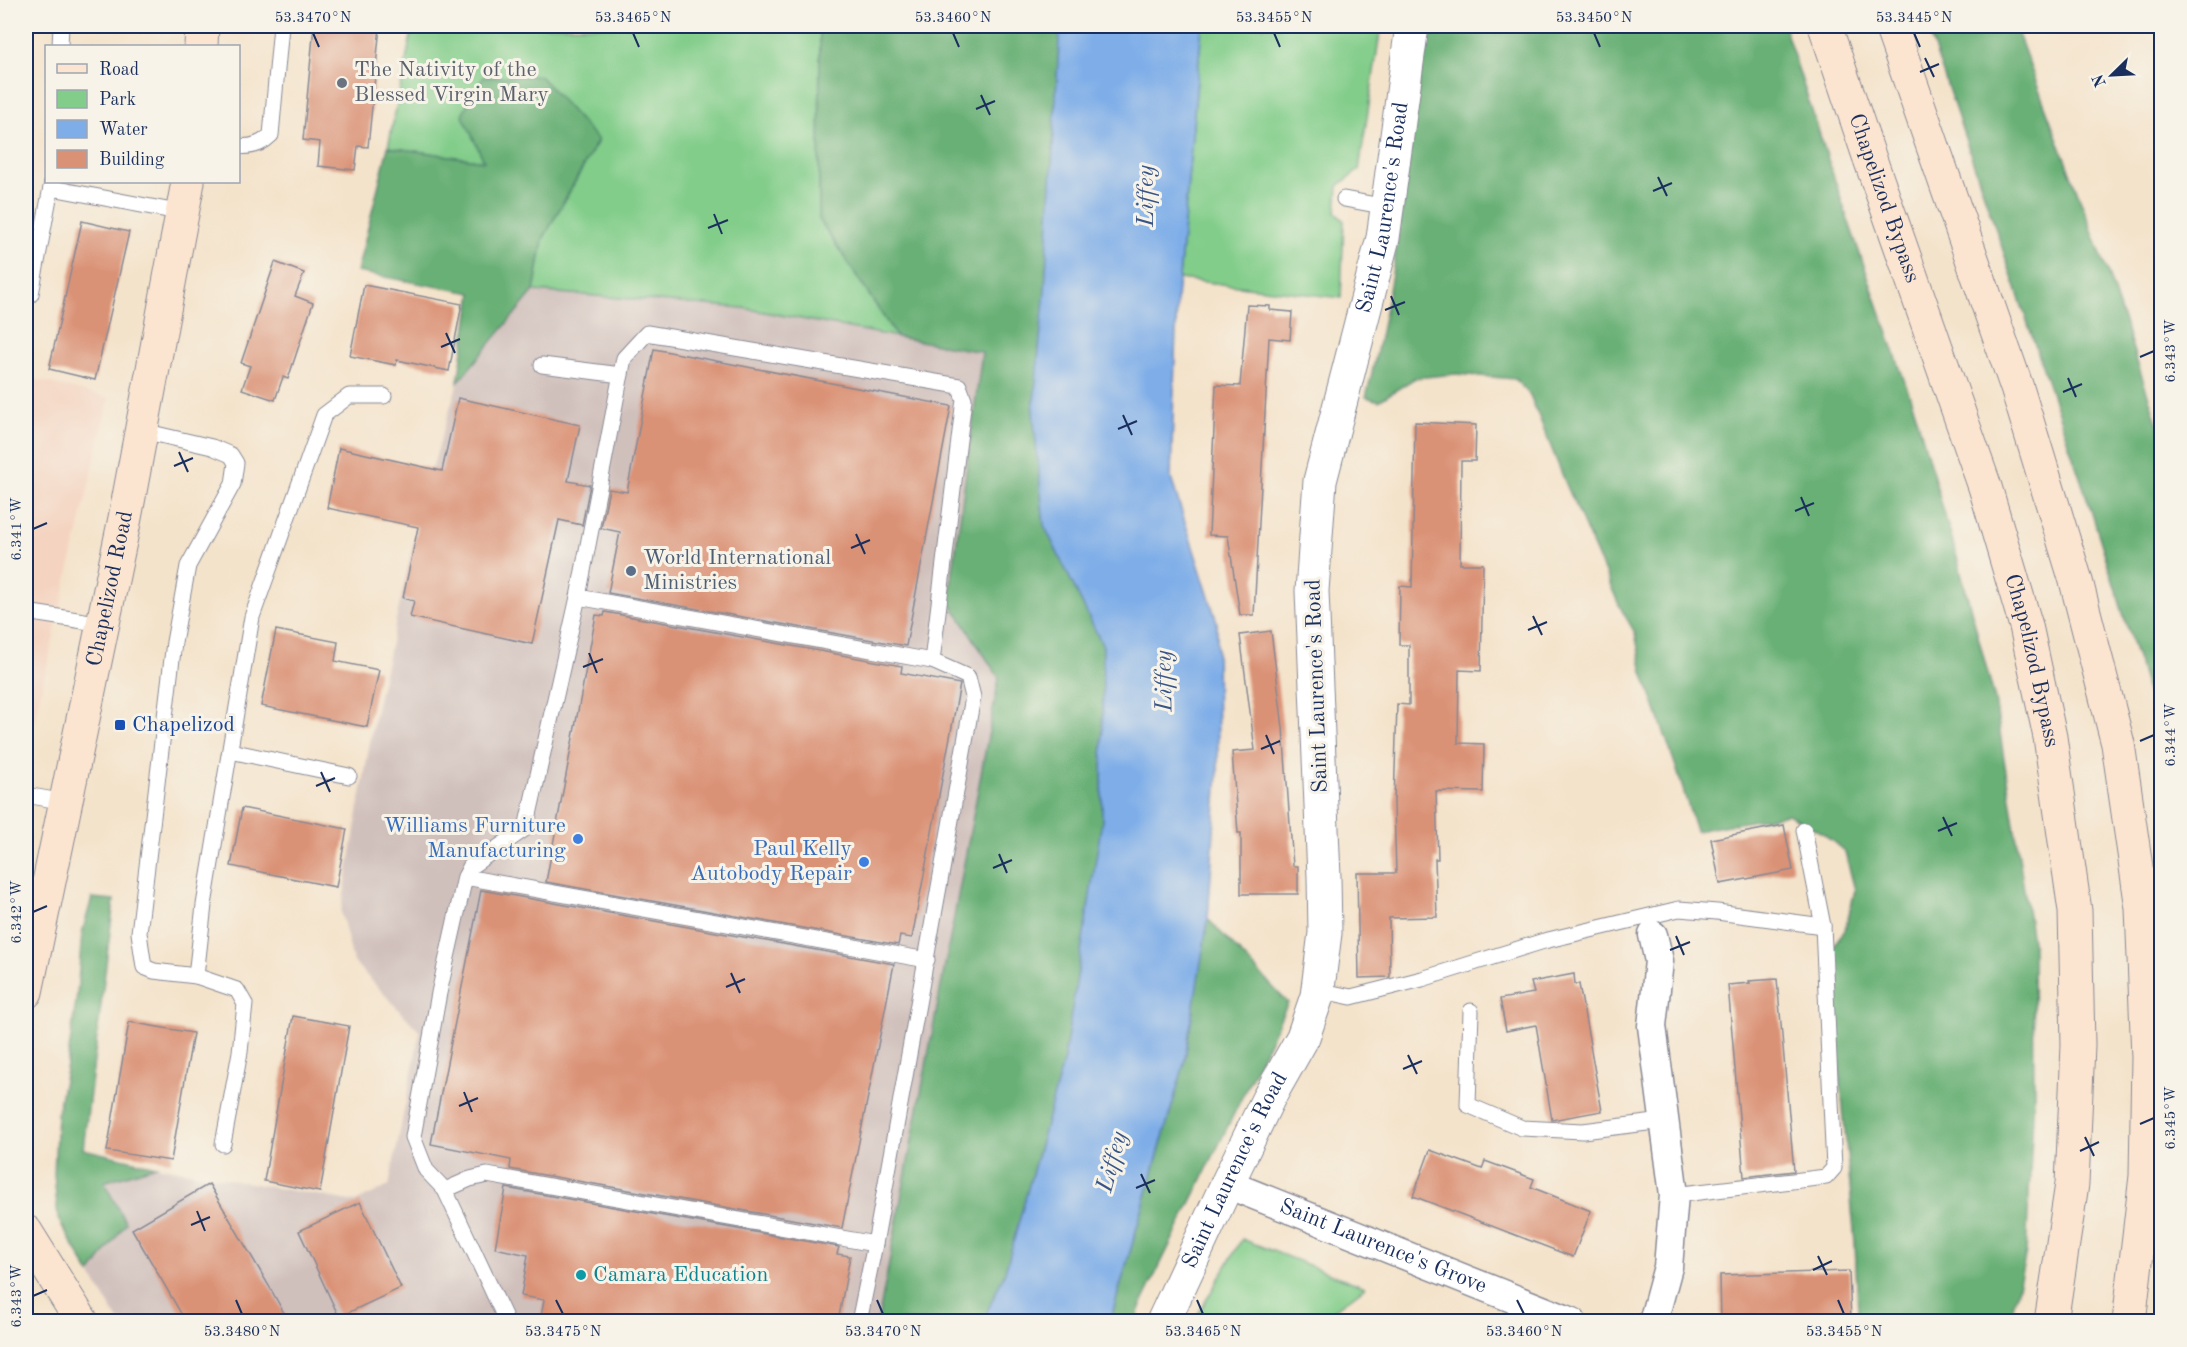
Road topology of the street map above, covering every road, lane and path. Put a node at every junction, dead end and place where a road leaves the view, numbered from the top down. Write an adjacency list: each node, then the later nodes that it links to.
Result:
1 (61, 26): 7 (lane)
2 (202, 26): 8 (main road)
3 (281, 26): 9 (lane)
4 (1412, 26): 13 (street, Saint Laurence's Road)
5 (1825, 26): 50 (main road, Chapelizod Bypass)
6 (1892, 26): 51 (main road)
7 (60, 45)
8 (201, 45)
9 (240, 147)
10 (188, 183): 14 (main road, Chapelizod Road)
11 (52, 185): 14 (lane); 15 (lane)
12 (1344, 199): 13 (lane)
13 (1387, 207): 34 (street, Saint Laurence's Road)
14 (183, 213): 19 (main road, Chapelizod Road)
15 (26, 299)
16 (542, 365): 17 (lane)
17 (621, 375): 20 (lane); 23 (lane)
18 (384, 396): 24 (lane)
19 (142, 431): 22 (main road, Chapelizod Road); 33 (lane)
20 (578, 597): 23 (lane); 29 (lane)
21 (26, 612): 22 (lane)
22 (103, 624): 27 (main road, Chapelizod Road)
23 (932, 661): 32 (lane)
24 (230, 751): 25 (lane); 33 (lane)
25 (348, 776)
26 (26, 795): 27 (lane)
27 (65, 802): 35 (main road, Chapelizod Road)
28 (1804, 830): 30 (lane)
29 (465, 877): 32 (lane); 40 (lane)
30 (1823, 926): 34 (lane); 41 (lane)
31 (1653, 935): 37 (street)
32 (927, 960): 43 (lane)
33 (196, 976): 38 (lane)
34 (1318, 990): 39 (street, Saint Laurence's Road)
35 (26, 992)
36 (1472, 1011): 37 (lane)
37 (1663, 1121): 41 (street)
38 (223, 1144)
39 (1227, 1184): 44 (street, Saint Laurence's Grove); 48 (street, Saint Laurence's Road)
40 (445, 1190): 43 (lane); 46 (lane)
41 (1674, 1195): 49 (street)
42 (26, 1232): 45 (main road)
43 (875, 1244): 47 (lane)
44 (1558, 1319)
45 (82, 1322)
46 (507, 1322)
47 (859, 1322)
48 (1163, 1322)
49 (1653, 1322)
50 (2051, 1322)
51 (2129, 1322)

